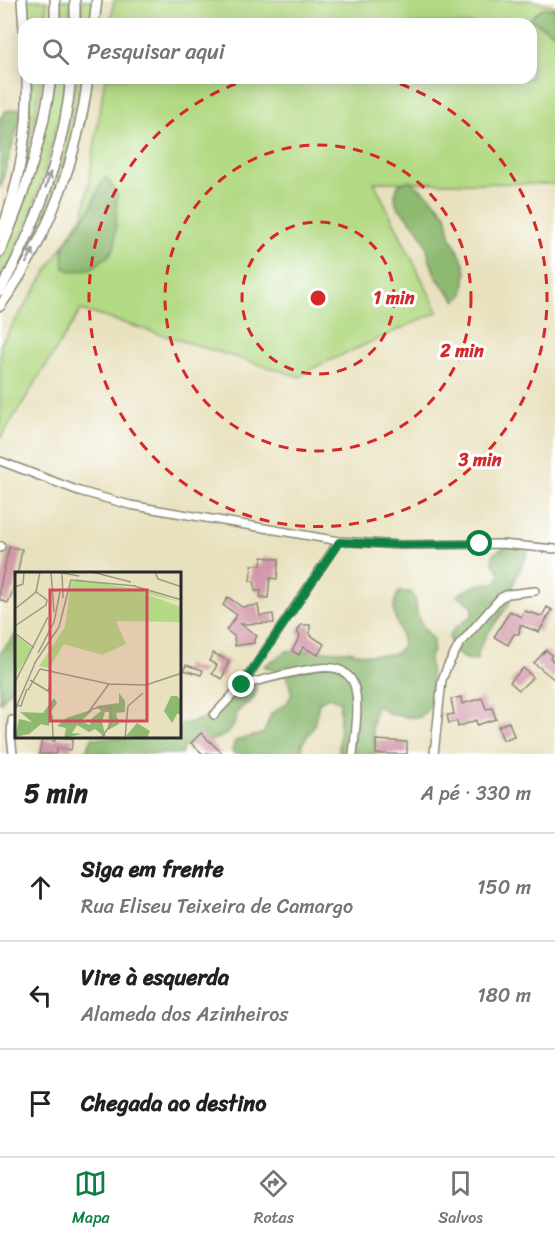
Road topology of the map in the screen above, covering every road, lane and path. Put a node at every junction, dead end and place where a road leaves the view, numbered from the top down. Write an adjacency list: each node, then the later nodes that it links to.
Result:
1 (22, 0): 5 (highway)
2 (56, 0): 6 (highway)
3 (75, 0): 7 (highway)
4 (97, 0): 8 (highway)
5 (23, 18)
6 (55, 18)
7 (75, 18)
8 (95, 18)
9 (27, 84): 13 (highway)
10 (50, 84): 14 (highway)
11 (70, 84): 15 (highway, one-way to 11)
12 (87, 84): 16 (highway, one-way to 12)
13 (0, 236)
14 (0, 252)
15 (0, 291)
16 (0, 306)
17 (0, 461): 18 (street)
18 (339, 542): 19 (street); 21 (street)
19 (555, 549)
20 (535, 591): 26 (street)
21 (242, 685): 22 (street); 25 (street)
22 (214, 715)
23 (12, 720): 24 (street)
24 (13, 754)
25 (353, 754)
26 (434, 754)

